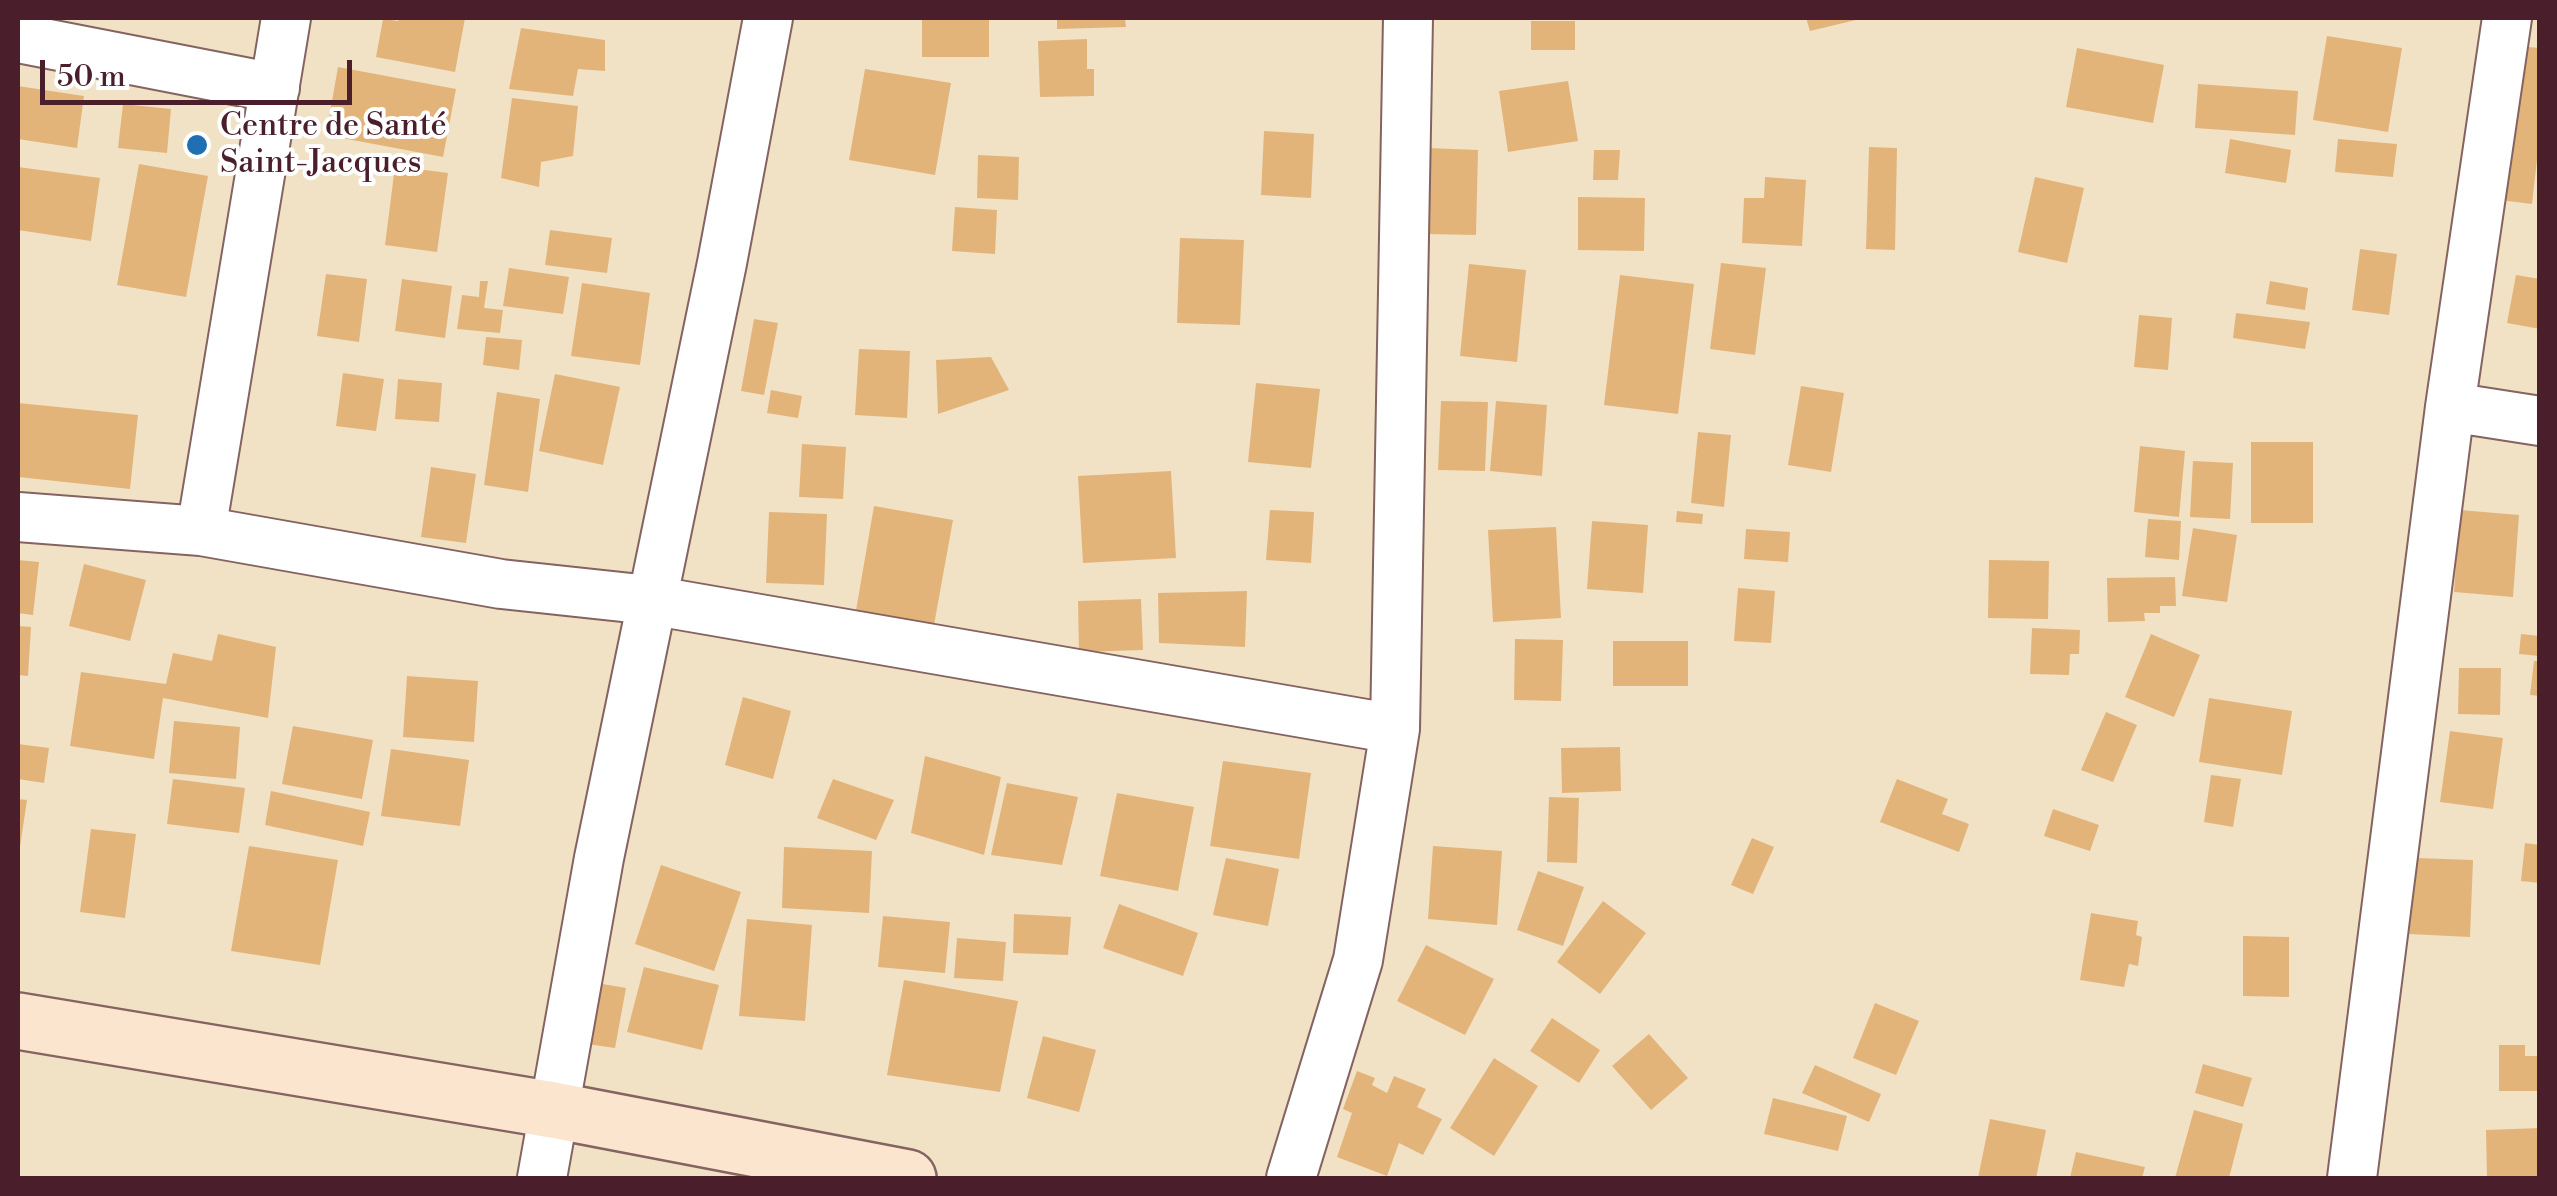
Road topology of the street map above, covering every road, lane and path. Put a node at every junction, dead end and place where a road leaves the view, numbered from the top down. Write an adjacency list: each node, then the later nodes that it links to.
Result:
1 (286, 18): 6 (street)
2 (768, 18): 11 (street)
3 (1408, 18): 12 (street)
4 (2506, 18): 7 (street)
5 (18, 38): 6 (street)
6 (275, 88): 10 (street)
7 (2450, 407): 8 (street); 18 (street)
8 (2540, 421)
9 (18, 517): 10 (street)
10 (201, 531): 11 (street)
11 (650, 600): 12 (street); 14 (street)
12 (1395, 729): 17 (street)
13 (18, 1021): 14 (street)
14 (554, 1110): 15 (street); 16 (street)
15 (542, 1178)
16 (908, 1178)
17 (1291, 1178)
18 (2352, 1178)

